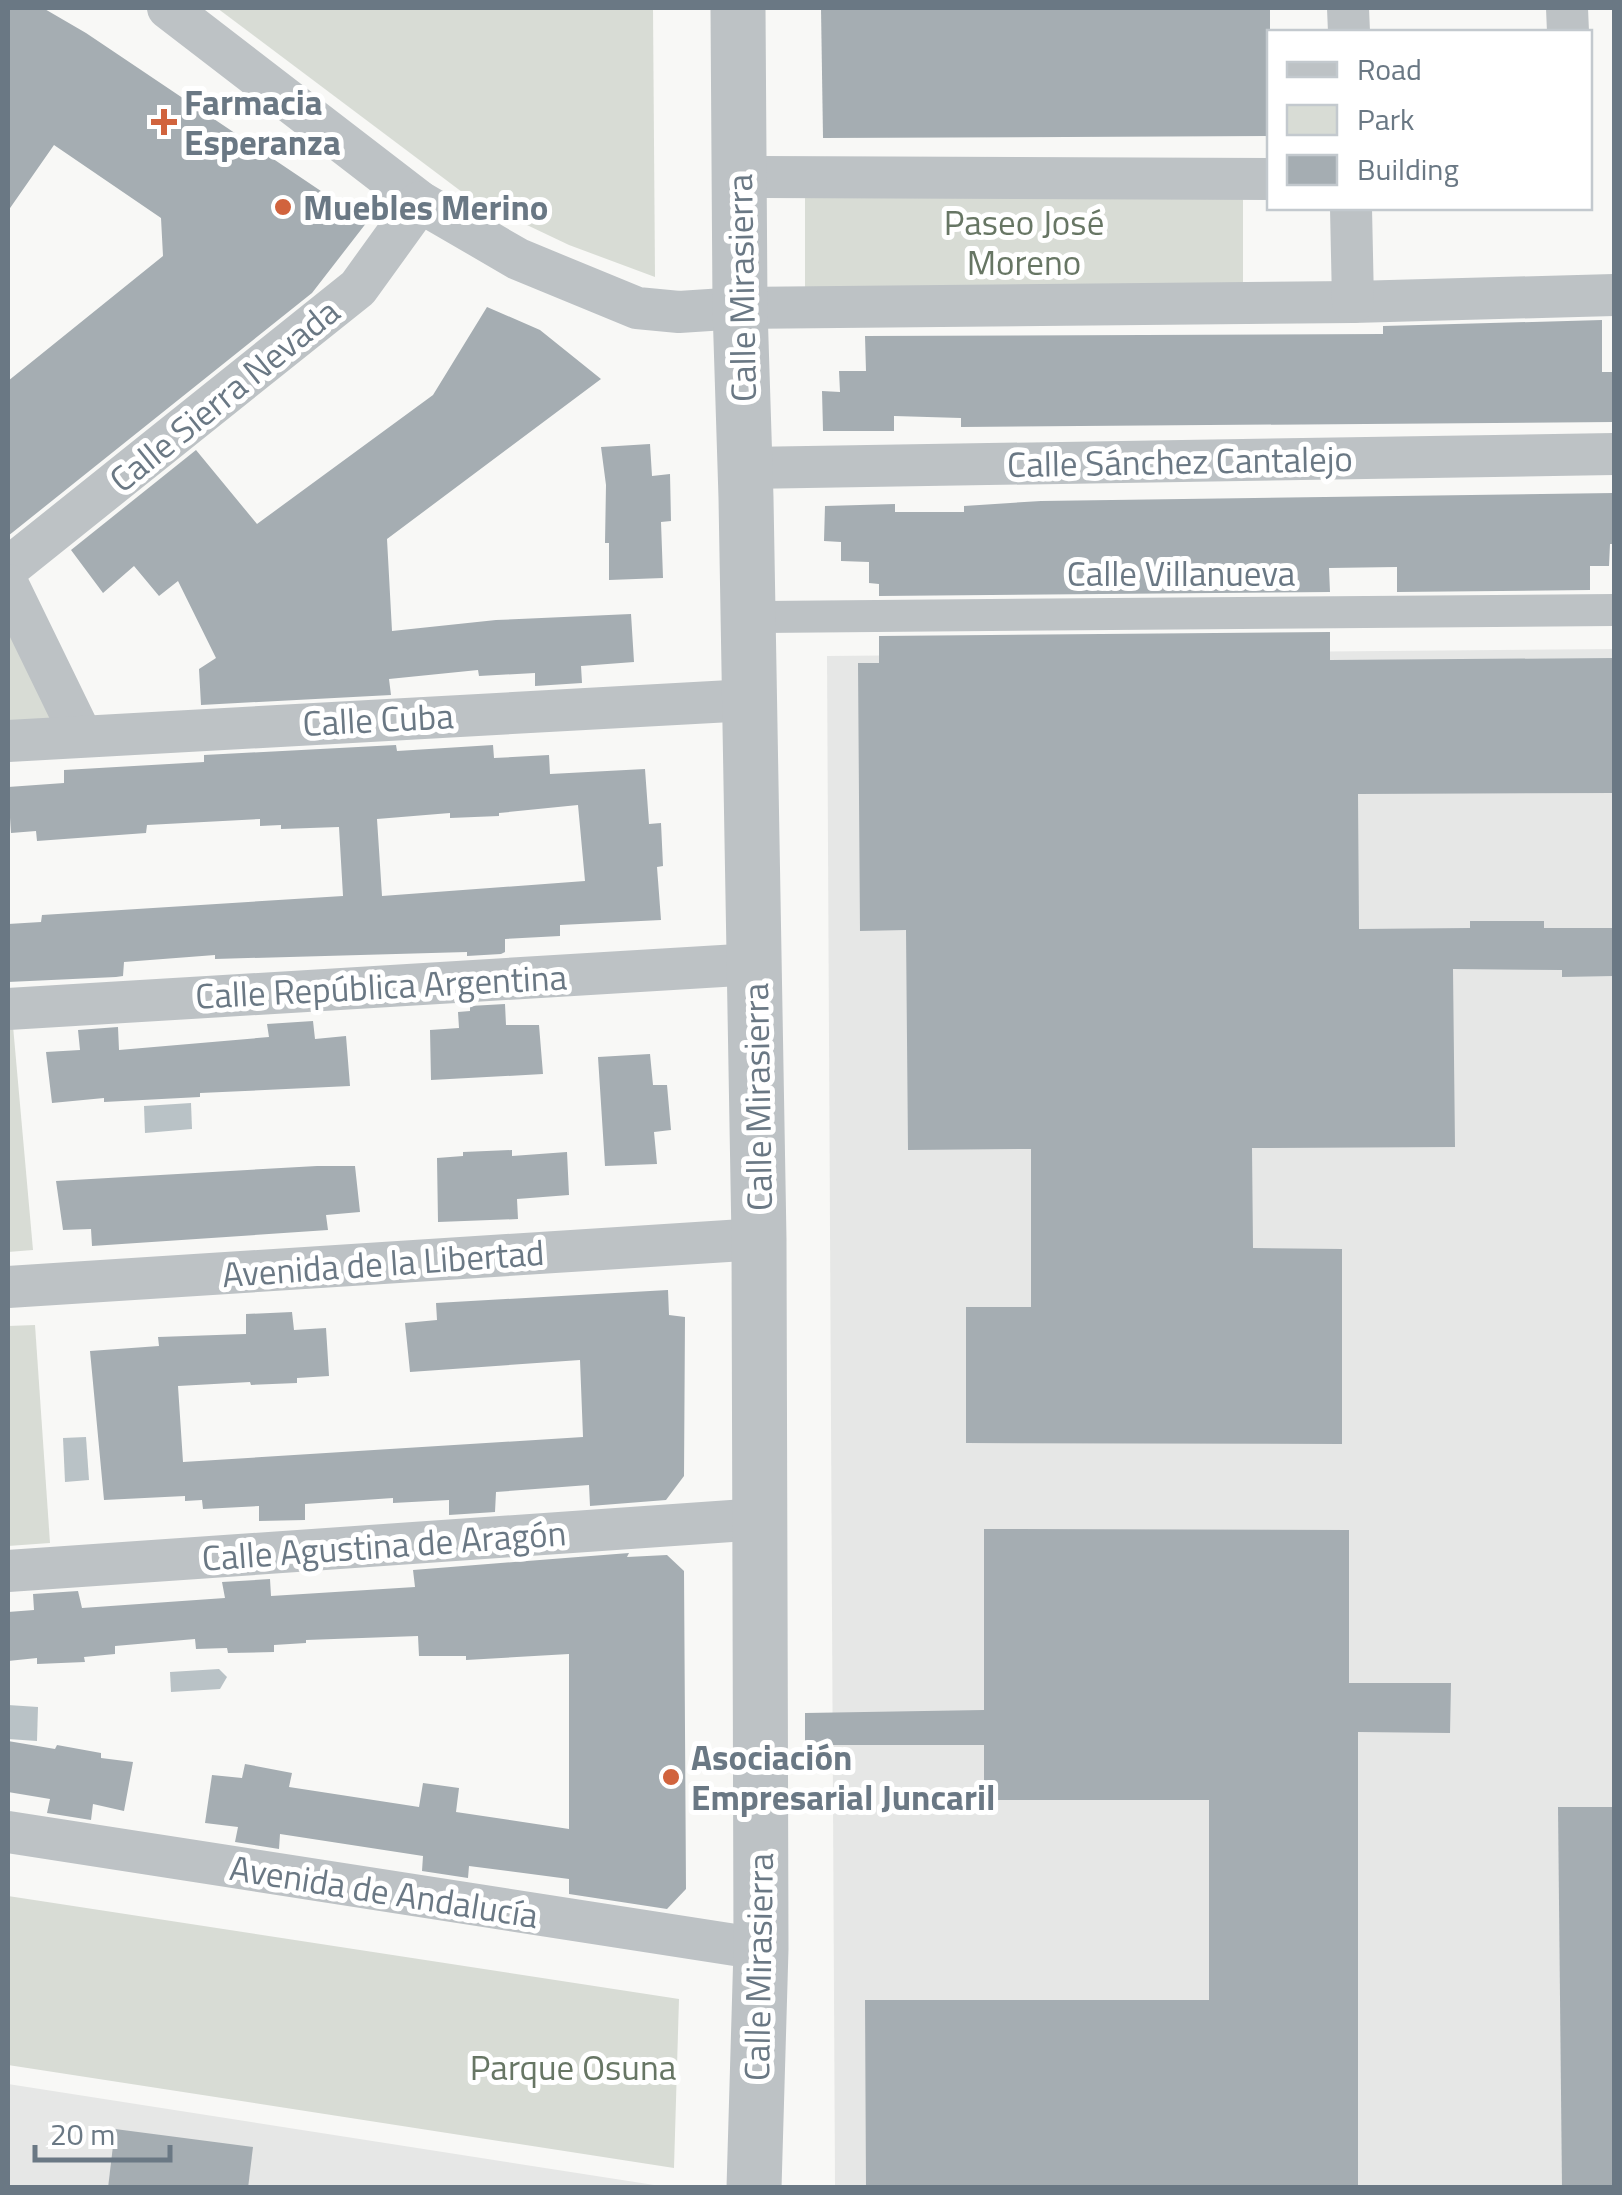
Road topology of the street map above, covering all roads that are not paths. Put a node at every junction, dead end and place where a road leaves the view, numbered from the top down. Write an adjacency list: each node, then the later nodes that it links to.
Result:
1 (168, 8): 5 (street)
2 (738, 8): 3 (street, Calle Mirasierra)
3 (739, 177): 4 (street); 9 (street, Calle Mirasierra)
4 (1267, 179)
5 (420, 202): 9 (street); 12 (street, Calle Sierra Nevada)
6 (1351, 210): 8 (street)
7 (1614, 295): 8 (street)
8 (1353, 302): 9 (street)
9 (740, 308): 11 (street, Calle Mirasierra)
10 (1614, 454): 11 (street, Calle Sánchez Cantalejo)
11 (746, 468): 15 (street, Calle Mirasierra)
12 (8, 568)
13 (8, 585): 17 (street)
14 (1614, 610): 15 (street, Calle Villanueva)
15 (748, 617): 16 (street, Calle Mirasierra)
16 (750, 700): 17 (street, Calle Cuba); 19 (street, Calle Mirasierra)
17 (81, 735): 18 (street, Calle Cuba)
18 (8, 742)
19 (755, 964): 20 (street, Calle República Argentina); 21 (street, Calle Mirasierra)
20 (8, 1009)
21 (759, 1239): 22 (street, Avenida de la Libertad); 23 (street, Calle Mirasierra)
22 (8, 1287)
23 (760, 1519): 24 (street, Calle Agustina de Aragón); 26 (street, Calle Mirasierra)
24 (8, 1571)
25 (8, 1832): 26 (street, Avenida de Andalucía)
26 (761, 1948): 27 (street, Calle Mirasierra)
27 (754, 2188)

